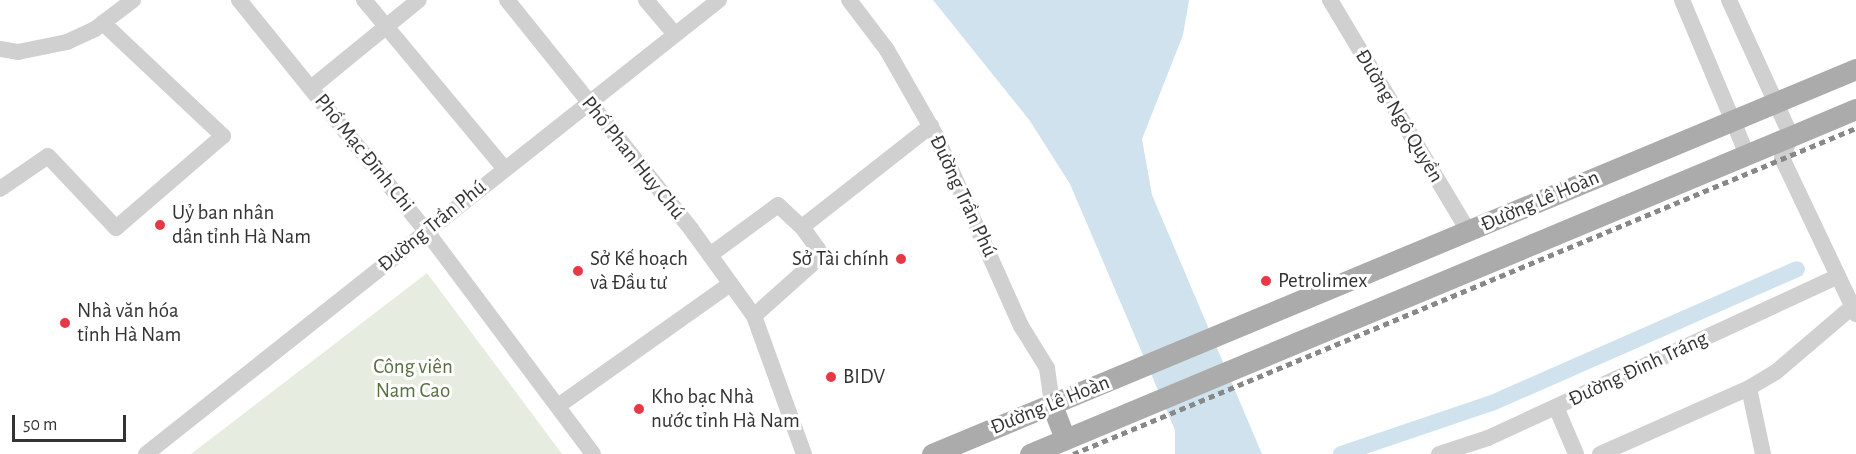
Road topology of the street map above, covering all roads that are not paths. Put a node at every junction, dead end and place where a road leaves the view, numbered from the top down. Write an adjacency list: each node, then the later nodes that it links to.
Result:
1 (133, 0): 12 (street)
2 (239, 0): 17 (street, Phố Mạc Đĩnh Chi)
3 (364, 0): 13 (street)
4 (419, 0): 13 (street)
5 (507, 0): 18 (street, Phố Phan Huy Chú)
6 (646, 0): 14 (street)
7 (719, 0): 14 (street, Đường Trần Phú)
8 (849, 0): 22 (street, Đường Trần Phú)
9 (1330, 0): 28 (street, Đường Ngô Quyền)
10 (1682, 0): 21 (street)
11 (1729, 0): 19 (street)
12 (103, 23): 15 (street); 26 (street)
13 (386, 27): 17 (street); 25 (street)
14 (673, 32): 18 (street, Đường Trần Phú)
15 (0, 49)
16 (1856, 69): 19 (main road, Đường Lê Hoàn)
17 (311, 88): 29 (street, Phố Mạc Đĩnh Chi)
18 (588, 100): 25 (street, Đường Trần Phú); 30 (street, Phố Phan Huy Chú)
19 (1776, 102): 21 (main road, Đường Lê Hoàn); 23 (street)
20 (1856, 110): 23 (main road, Đường Lê Hoàn)
21 (1732, 120): 24 (street); 28 (main road, Đường Lê Hoàn)
22 (931, 126): 27 (street); 36 (street, Đường Trần Phú)
23 (1791, 136): 24 (main road, Đường Lê Hoàn); 31 (street)
24 (1747, 154): 39 (main road, Đường Lê Hoàn)
25 (504, 168): 29 (street, Đường Trần Phú)
26 (0, 189)
27 (802, 227): 30 (street); 34 (street)
28 (1468, 231): 36 (main road, Đường Lê Hoàn)
29 (427, 232): 37 (street, Phố Mạc Đĩnh Chi); 40 (street, Đường Trần Phú)
30 (710, 255): 32 (street, Phố Phan Huy Chú)
31 (1835, 278): 33 (street); 38 (street, Đường Đinh Tráng)
32 (730, 284): 34 (street, Phố Phan Huy Chú); 37 (street)
33 (1854, 311): 35 (street)
34 (754, 316): 42 (street, Phố Phan Huy Chú)
35 (1749, 388): 47 (street); 48 (street)
36 (1052, 405): 39 (main road); 43 (main road, Đường Lê Hoàn)
37 (558, 406): 41 (street, Phố Mạc Đĩnh Chi)
38 (1556, 407): 45 (street, Đường Đinh Tráng); 46 (street)
39 (1065, 440): 44 (main road, Đường Lê Hoàn)
40 (146, 454)
41 (593, 454)
42 (804, 454)
43 (932, 454)
44 (1030, 454)
45 (1439, 454)
46 (1576, 454)
47 (1600, 454)
48 (1763, 454)

